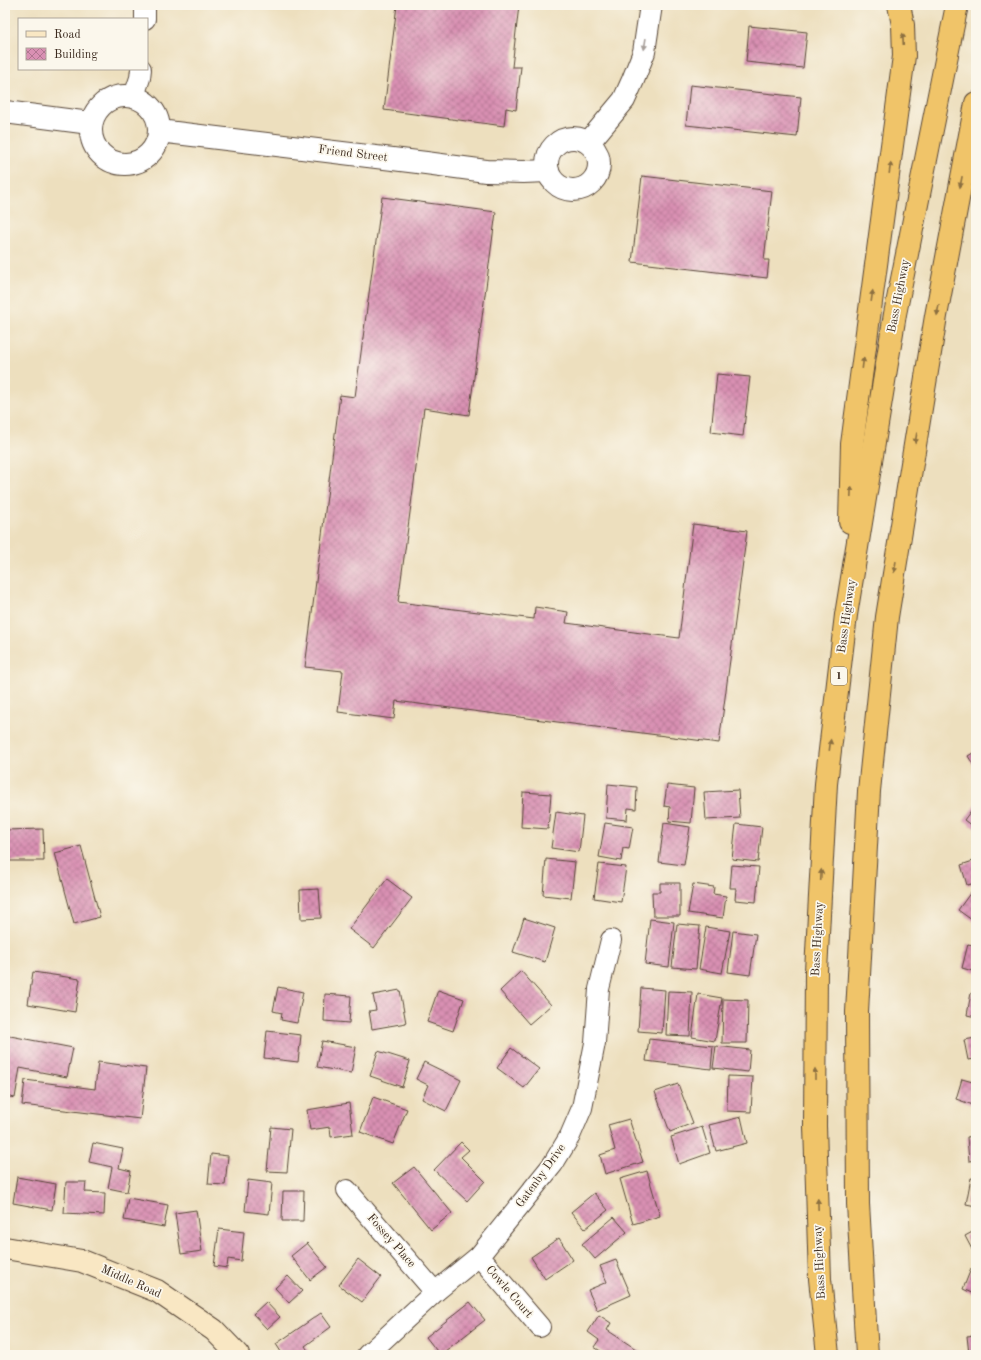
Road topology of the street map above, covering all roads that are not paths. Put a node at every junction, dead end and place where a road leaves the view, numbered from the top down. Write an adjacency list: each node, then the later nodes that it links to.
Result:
1 (145, 5): 5 (street)
2 (651, 5): 12 (street, one-way to 12)
3 (899, 5): 14 (highway, one-way to 3)
4 (957, 5): 14 (highway, Bass Highway / 1)
5 (144, 18)
6 (141, 70): 7 (street)
7 (134, 96): 10 (street); 11 (street)
8 (976, 102): 26 (highway, one-way to 26)
9 (5, 112): 10 (street)
10 (90, 123): 11 (street)
11 (159, 130): 13 (street, Friend Street)
12 (589, 142): 13 (street); 13 (street)
13 (548, 171)
14 (846, 615): 19 (highway, Bass Highway / 1, one-way to 14)
15 (611, 940): 18 (street, Gatenby Drive)
16 (347, 1190): 20 (street, Fossey Place)
17 (5, 1248): 22 (main road, Middle Road)
18 (479, 1256): 20 (street, Gatenby Drive); 21 (street, Cowle Court)
19 (820, 1279): 24 (highway); 25 (highway, Bass Highway / 1)
20 (435, 1292): 23 (street, Gatenby Drive)
21 (540, 1327)
22 (238, 1355)
23 (368, 1355)
24 (823, 1355)
25 (828, 1355)
26 (867, 1355)

